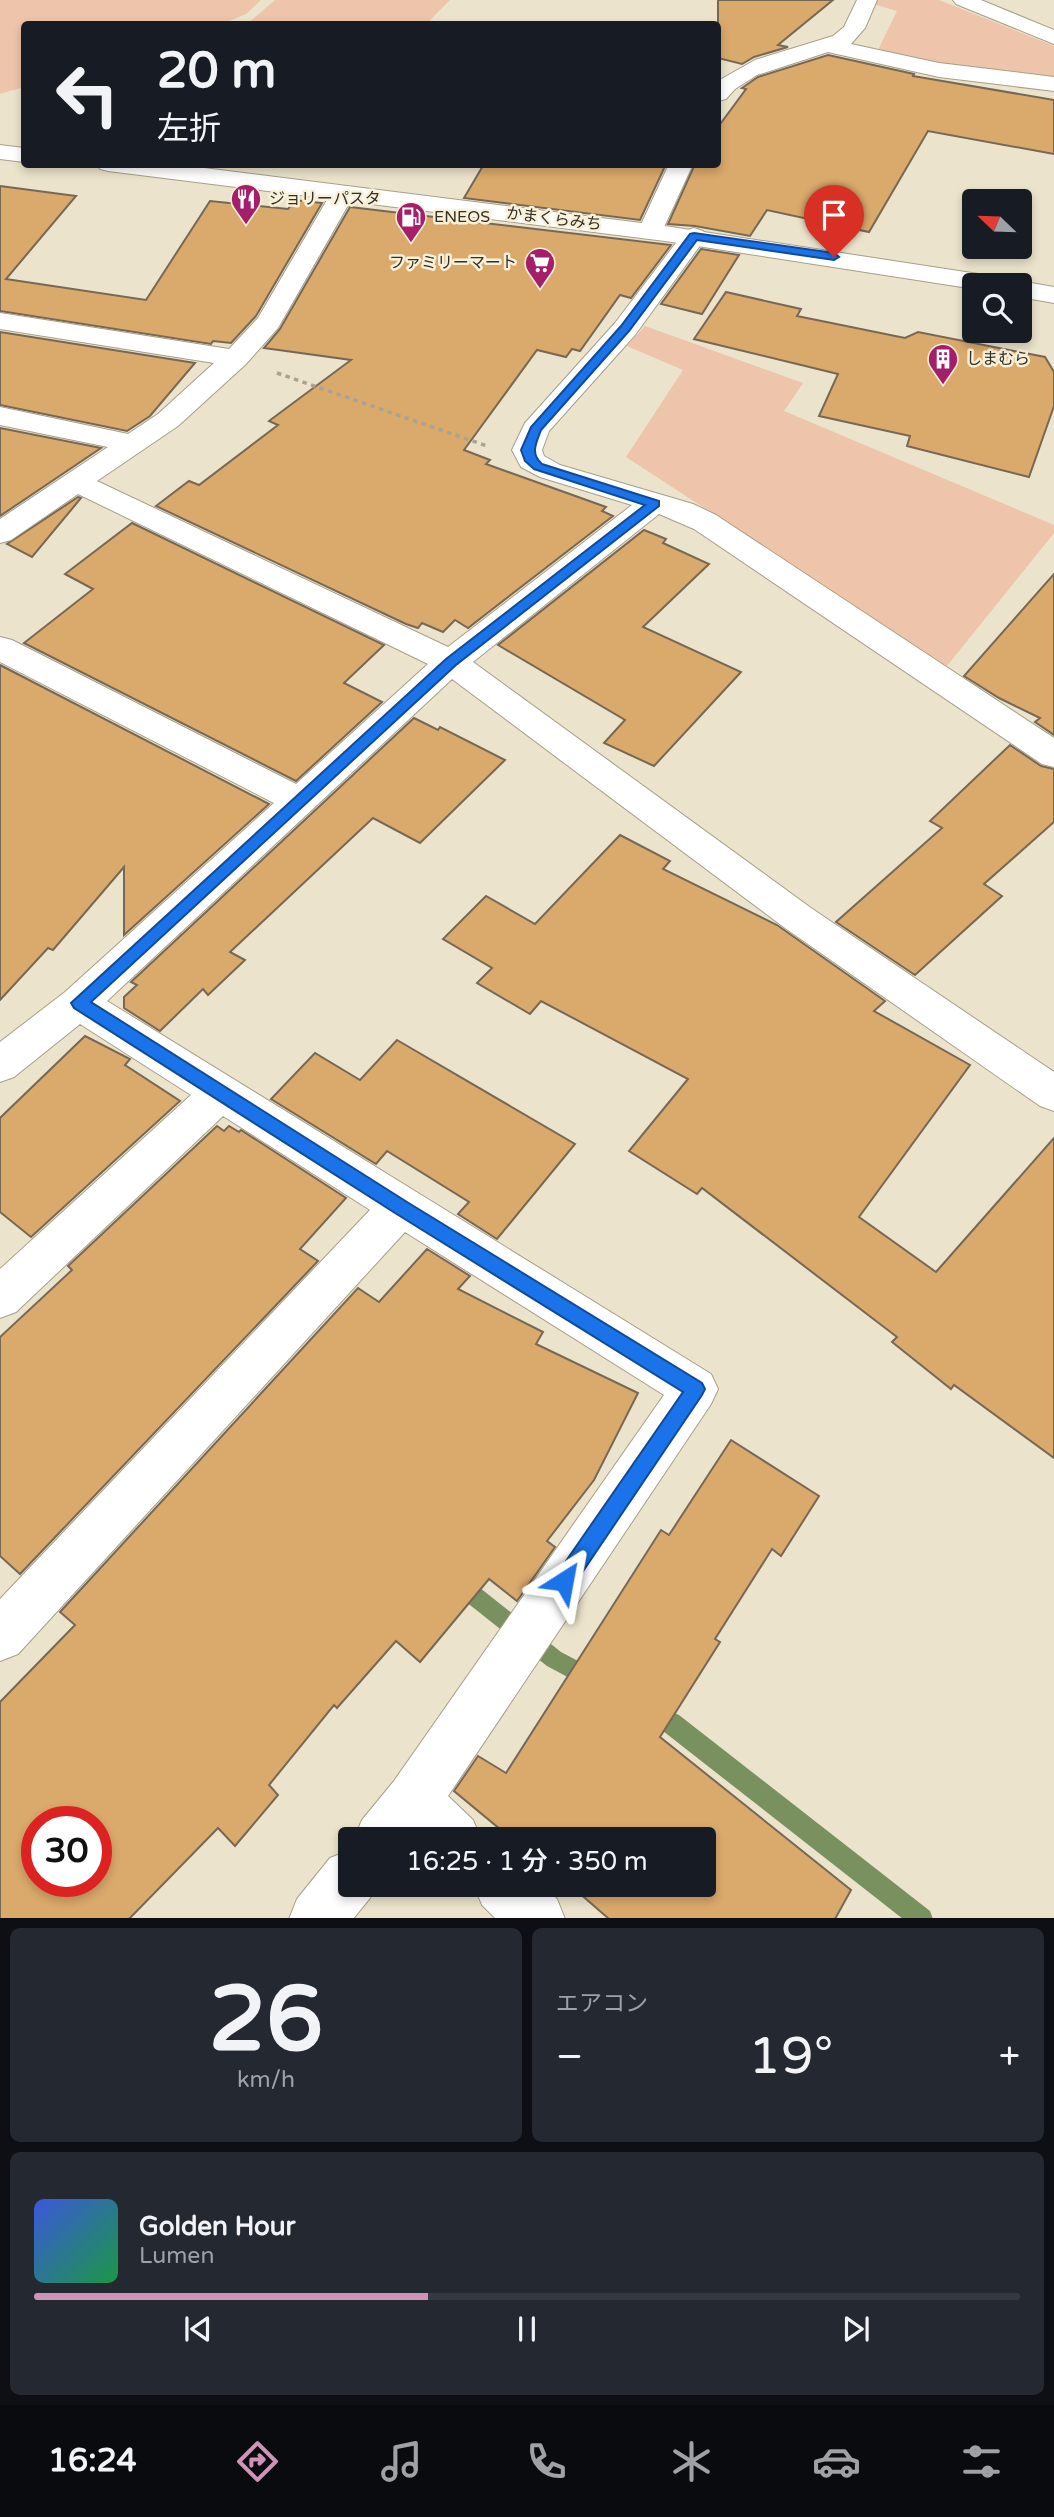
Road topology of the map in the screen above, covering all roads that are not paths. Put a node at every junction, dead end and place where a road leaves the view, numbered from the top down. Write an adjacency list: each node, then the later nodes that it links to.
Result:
1 (867, 0): 4 (street)
2 (963, 0): 3 (street)
3 (1054, 38)
4 (826, 45): 5 (street); 6 (street)
5 (1054, 84)
6 (721, 90)
7 (0, 152): 8 (street)
8 (21, 155)
9 (140, 168): 11 (street, かまくらみち)
10 (679, 168): 12 (street)
11 (343, 193): 12 (street, かまくらみち); 18 (street)
12 (651, 231): 13 (street, かまくらみち)
13 (694, 236): 14 (street, かまくらみち); 22 (street)
14 (962, 279)
15 (1032, 291): 16 (street)
16 (1054, 295)
17 (0, 321): 18 (street)
18 (236, 358): 20 (street)
19 (0, 416): 20 (street)
20 (132, 443): 21 (street)
21 (76, 482): 23 (street); 25 (street)
22 (654, 503): 25 (street); 26 (street)
23 (0, 533)
24 (0, 648): 27 (street)
25 (451, 662): 27 (street); 31 (street)
26 (1054, 755)
27 (298, 800): 28 (street)
28 (79, 1003): 29 (street); 30 (street)
29 (0, 1065)
30 (220, 1093): 32 (street); 33 (street)
31 (1054, 1094)
32 (401, 1207): 34 (street); 35 (street)
33 (0, 1298)
34 (0, 1636)
35 (397, 1819): 36 (street)
36 (420, 1827)
37 (338, 1893): 39 (street)
38 (514, 1897): 40 (street)
39 (318, 1918)
40 (536, 1918)

